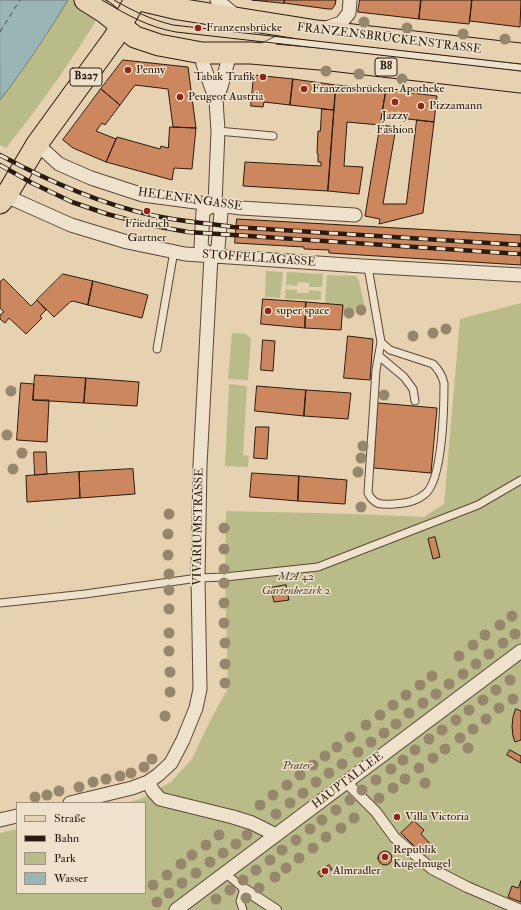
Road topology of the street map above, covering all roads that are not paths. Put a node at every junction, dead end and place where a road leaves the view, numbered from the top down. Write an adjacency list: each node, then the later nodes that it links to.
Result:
1 (135, 0): 7 (main road, B227)
2 (140, 0): 6 (main road, FRANZENSBRÜCKENSTRASSE / B8)
3 (193, 0): 6 (main road)
4 (350, 0): 8 (street)
5 (94, 5): 7 (main road, B8)
6 (225, 12): 8 (main road, FRANZENSBRÜCKENSTRASSE / B8)
7 (121, 26): 9 (main road, B8); 18 (main road, B227)
8 (317, 31): 12 (main road, FRANZENSBRÜCKENSTRASSE / B8)
9 (202, 53): 10 (main road, B8); 15 (street)
10 (230, 53): 11 (main road, B8); 15 (street)
11 (252, 53): 13 (lane); 14 (main road, B8)
12 (521, 54)
13 (521, 68)
14 (521, 82)
15 (216, 100): 16 (street)
16 (218, 132): 17 (lane); 20 (street)
17 (273, 136)
18 (37, 144): 19 (main road, B227); 20 (street, HELENENGASSE)
19 (3, 199): 22 (street, STOFFELLAGASSE)
20 (215, 204): 21 (street, HELENENGASSE); 23 (street, VIVARIUMSTRASSE)
21 (355, 215)
22 (174, 251): 23 (street, STOFFELLAGASSE); 27 (lane)
23 (210, 256): 24 (street, STOFFELLAGASSE); 31 (street, VIVARIUMSTRASSE)
24 (365, 266): 25 (street, STOFFELLAGASSE); 26 (lane)
25 (521, 275)
26 (381, 342): 28 (lane); 28 (lane)
27 (157, 350)
28 (379, 356): 29 (lane)
29 (416, 401)
30 (521, 480): 31 (lane)
31 (198, 578): 32 (lane); 34 (street, VIVARIUMSTRASSE)
32 (0, 603)
33 (521, 651): 35 (street, HAUPTALLEE)
34 (148, 782): 36 (street, VIVARIUMSTRASSE); 39 (street)
35 (346, 782): 39 (street, HAUPTALLEE); 45 (street)
36 (74, 802)
37 (16, 816): 38 (street)
38 (0, 820)
39 (276, 835): 40 (street, HAUPTALLEE)
40 (225, 873): 41 (lane); 42 (street, HAUPTALLEE)
41 (244, 889): 43 (lane); 44 (street)
42 (176, 910)
43 (243, 910)
44 (276, 910)
45 (521, 910)

